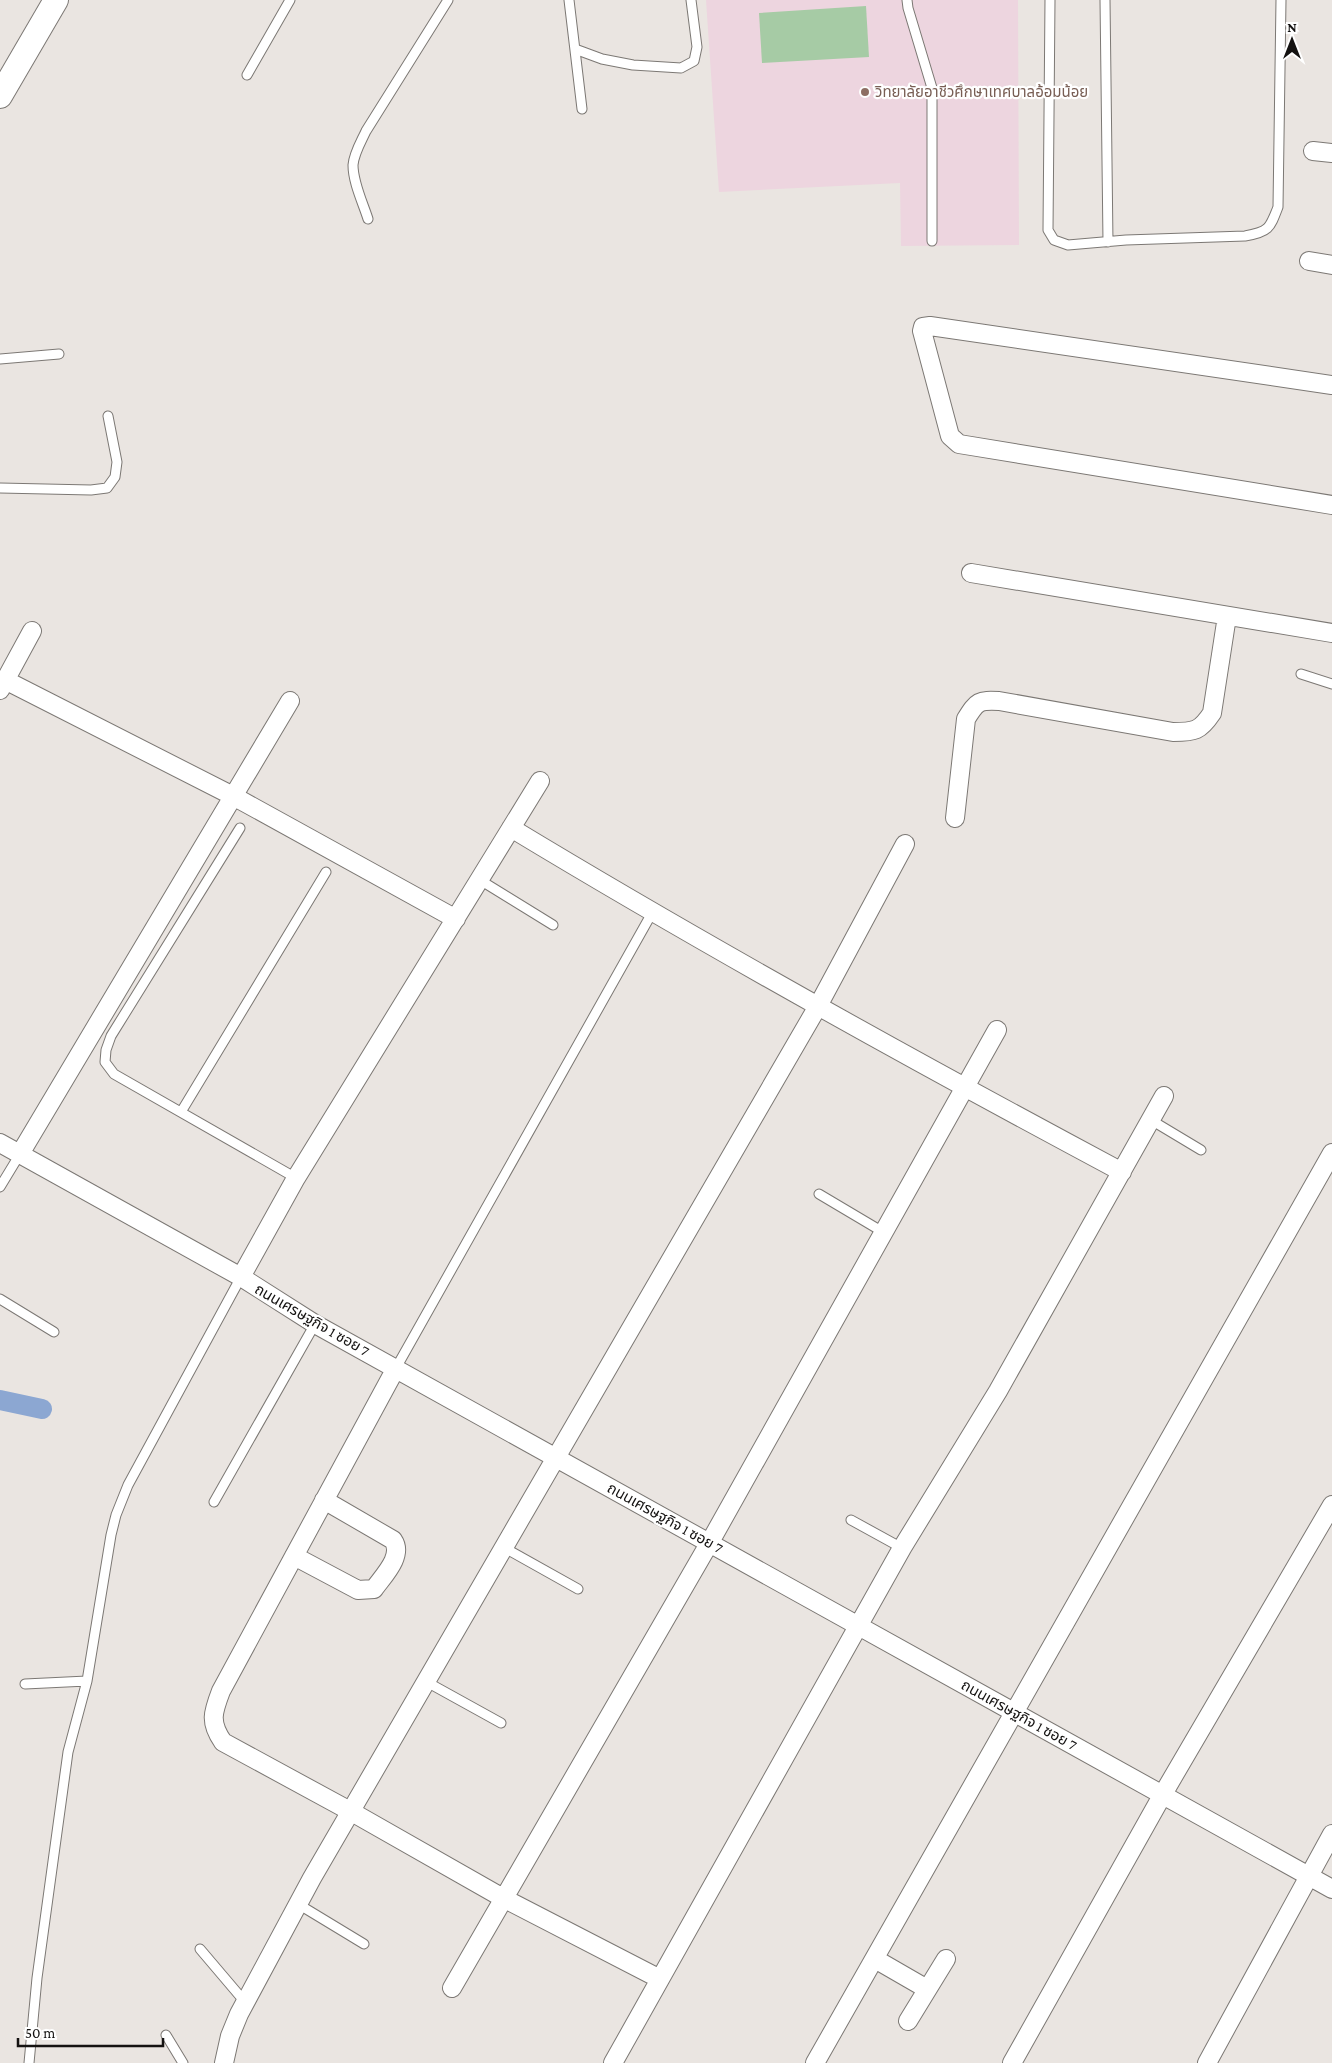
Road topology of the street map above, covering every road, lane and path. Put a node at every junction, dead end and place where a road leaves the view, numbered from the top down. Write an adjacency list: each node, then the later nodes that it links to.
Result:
1 (56, 0): 12 (main road)
2 (290, 0): 11 (lane)
3 (448, 0): 16 (lane)
4 (569, 0): 10 (lane)
5 (691, 0): 10 (lane)
6 (908, 0): 17 (lane)
7 (1050, 0): 18 (lane)
8 (1105, 0): 18 (lane)
9 (1281, 0): 18 (lane)
10 (575, 49): 13 (lane)
11 (246, 76)
12 (0, 96)
13 (582, 109)
14 (1313, 151): 15 (street)
15 (1332, 153)
16 (368, 220)
17 (932, 241)
18 (1108, 242)
19 (1309, 261): 20 (street)
20 (1332, 265)
21 (58, 354): 22 (lane)
22 (0, 359)
23 (1332, 386): 26 (street)
24 (108, 416): 25 (lane)
25 (0, 488)
26 (1332, 505)
27 (971, 573): 28 (street)
28 (1227, 616): 30 (street); 37 (street)
29 (32, 631): 33 (street)
30 (1332, 633)
31 (1301, 674): 32 (lane)
32 (1332, 684)
33 (3, 685): 36 (street)
34 (290, 701): 36 (street)
35 (540, 781): 39 (street)
36 (233, 796): 44 (street); 55 (street)
37 (955, 818)
38 (240, 828): 50 (lane)
39 (512, 828): 42 (street); 43 (street)
40 (905, 844): 46 (street)
41 (326, 872): 50 (lane)
42 (480, 880): 44 (street); 45 (lane)
43 (652, 913): 46 (street); 65 (lane)
44 (456, 919): 57 (street)
45 (553, 926)
46 (818, 1006): 48 (street); 66 (street)
47 (997, 1030): 48 (street)
48 (965, 1088): 56 (street); 60 (street)
49 (1164, 1096): 51 (street)
50 (181, 1112): 57 (lane)
51 (1150, 1120): 53 (lane); 56 (street)
52 (0, 1143): 55 (street, ถนนเศรษฐกิจ 1 ซอย 7)
53 (1201, 1150)
54 (1332, 1153): 80 (street)
55 (20, 1154): 58 (lane); 61 (street, ถนนเศรษฐกิจ 1 ซอย 7)
56 (1122, 1172): 73 (street)
57 (296, 1178): 61 (street)
58 (0, 1187)
59 (819, 1194): 60 (lane)
60 (883, 1232): 71 (street)
61 (240, 1278): 63 (street, ถนนเศรษฐกิจ 1 ซอย 7); 77 (lane)
62 (0, 1299): 64 (lane)
63 (315, 1324): 65 (street, ถนนเศรษฐกิจ 1 ซอย 7); 68 (lane)
64 (54, 1332)
65 (396, 1368): 66 (street, ถนนเศรษฐกิจ 1 ซอย 7); 67 (street)
66 (555, 1458): 71 (street, ถนนเศรษฐกิจ 1 ซอย 7); 72 (street)
67 (324, 1500): 74 (street); 74 (street)
68 (214, 1502)
69 (1332, 1505): 82 (street)
70 (851, 1520): 73 (lane)
71 (710, 1542): 76 (street, ถนนเศรษฐกิจ 1 ซอย 7); 87 (street)
72 (503, 1547): 75 (lane); 78 (street)
73 (902, 1548): 76 (street)
74 (294, 1556): 83 (street)
75 (578, 1589)
76 (858, 1627): 80 (street, ถนนเศรษฐกิจ 1 ซอย 7); 93 (street)
77 (87, 1681): 79 (lane); 99 (lane)
78 (425, 1681): 81 (lane); 83 (street)
79 (25, 1684)
80 (1014, 1712): 82 (street, ถนนเศรษฐกิจ 1 ซอย 7); 91 (street)
81 (501, 1723)
82 (1163, 1794): 85 (street, ถนนเศรษฐกิจ 1 ซอย 7); 104 (street)
83 (350, 1811): 87 (street); 88 (street)
84 (1332, 1834): 85 (street)
85 (1308, 1876): 86 (street, ถนนเศรษฐกิจ 1 ซอย 7); 105 (street)
86 (1332, 1889)
87 (503, 1898): 93 (street); 94 (street)
88 (298, 1904): 89 (lane); 96 (street)
89 (364, 1944)
90 (200, 1949): 96 (lane)
91 (874, 1959): 95 (street); 103 (street)
92 (946, 1959): 95 (street)
93 (660, 1979): 102 (street)
94 (452, 1988)
95 (927, 1989): 97 (street)
96 (245, 2002): 101 (street)
97 (908, 2021)
98 (166, 2034): 100 (lane)
99 (28, 2063)
100 (183, 2063)
101 (224, 2063)
102 (613, 2063)
103 (815, 2063)
104 (1012, 2063)
105 (1207, 2063)

